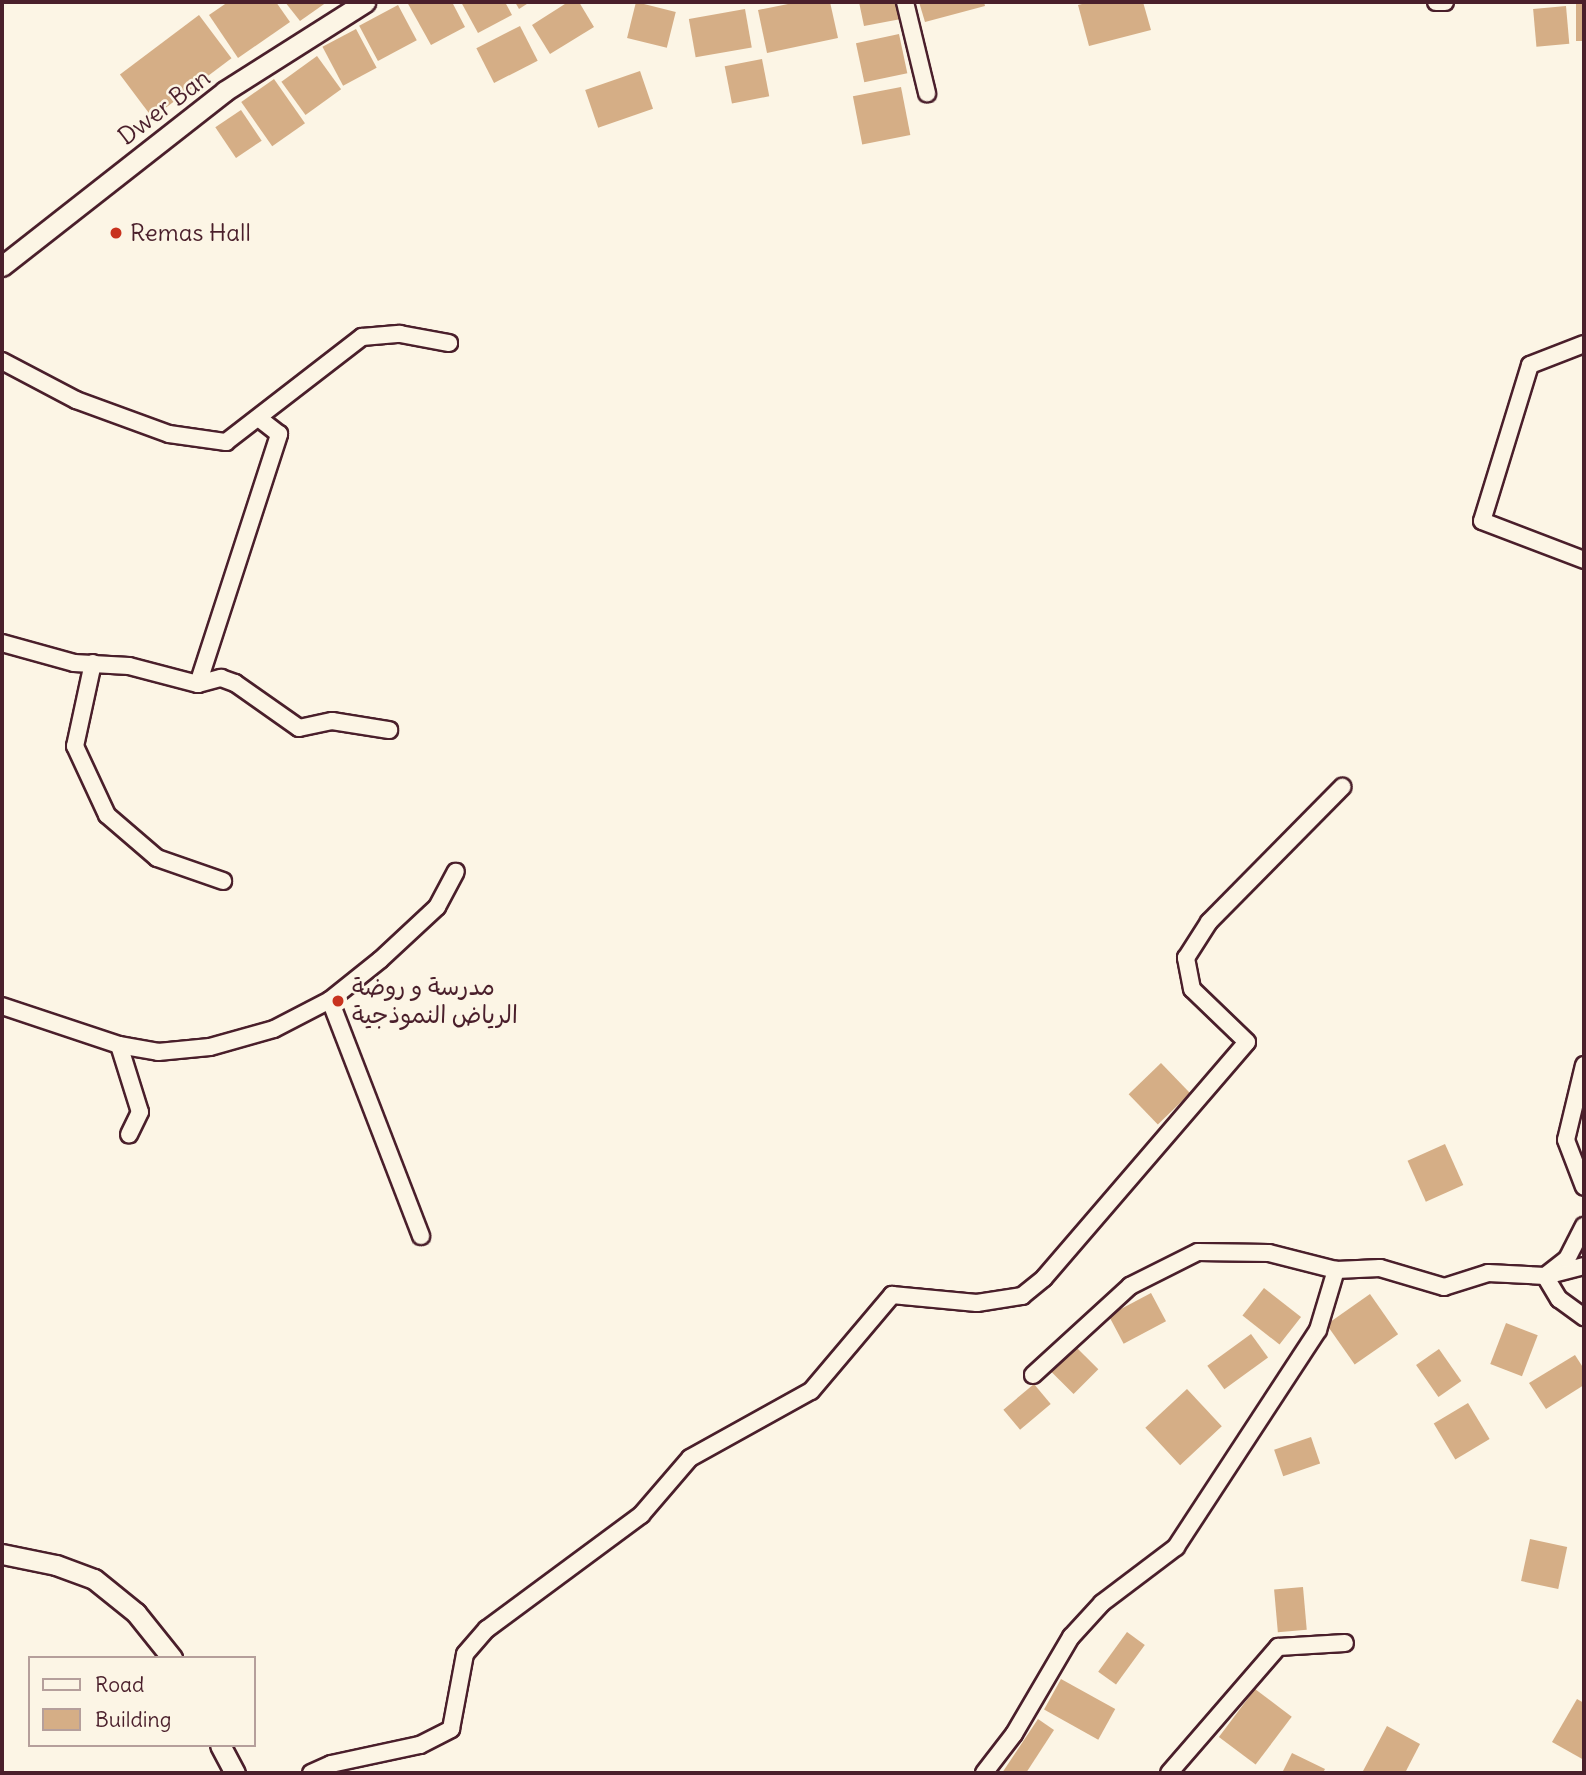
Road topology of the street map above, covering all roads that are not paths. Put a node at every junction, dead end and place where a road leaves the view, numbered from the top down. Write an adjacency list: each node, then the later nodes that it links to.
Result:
1 (365, 2): 6 (street, Dwer Ban)
2 (905, 2): 5 (street)
3 (1436, 2): 4 (street)
4 (1445, 2)
5 (927, 93)
6 (2, 266)
7 (449, 343): 10 (street)
8 (1584, 344): 11 (street)
9 (2, 361): 10 (street)
10 (260, 419): 14 (street)
11 (1584, 560)
12 (2, 643): 13 (street)
13 (93, 663): 14 (street); 18 (street)
14 (198, 684): 15 (street)
15 (389, 730)
16 (1342, 787): 37 (street)
17 (456, 872): 19 (street)
18 (223, 881)
19 (330, 1000): 21 (street); 26 (street)
20 (2, 1006): 21 (street)
21 (118, 1045): 23 (street)
22 (1584, 1065): 24 (street)
23 (130, 1135)
24 (1584, 1187)
25 (1584, 1226): 29 (street)
26 (421, 1236)
27 (1584, 1266): 29 (street)
28 (1336, 1270): 29 (street); 31 (street); 38 (street)
29 (1545, 1276): 30 (street)
30 (1584, 1317)
31 (1033, 1375)
32 (2, 1554): 34 (street)
33 (1345, 1643): 39 (street)
34 (170, 1656)
35 (221, 1747): 36 (street)
36 (235, 1773)
37 (311, 1773)
38 (984, 1773)
39 (1169, 1773)

